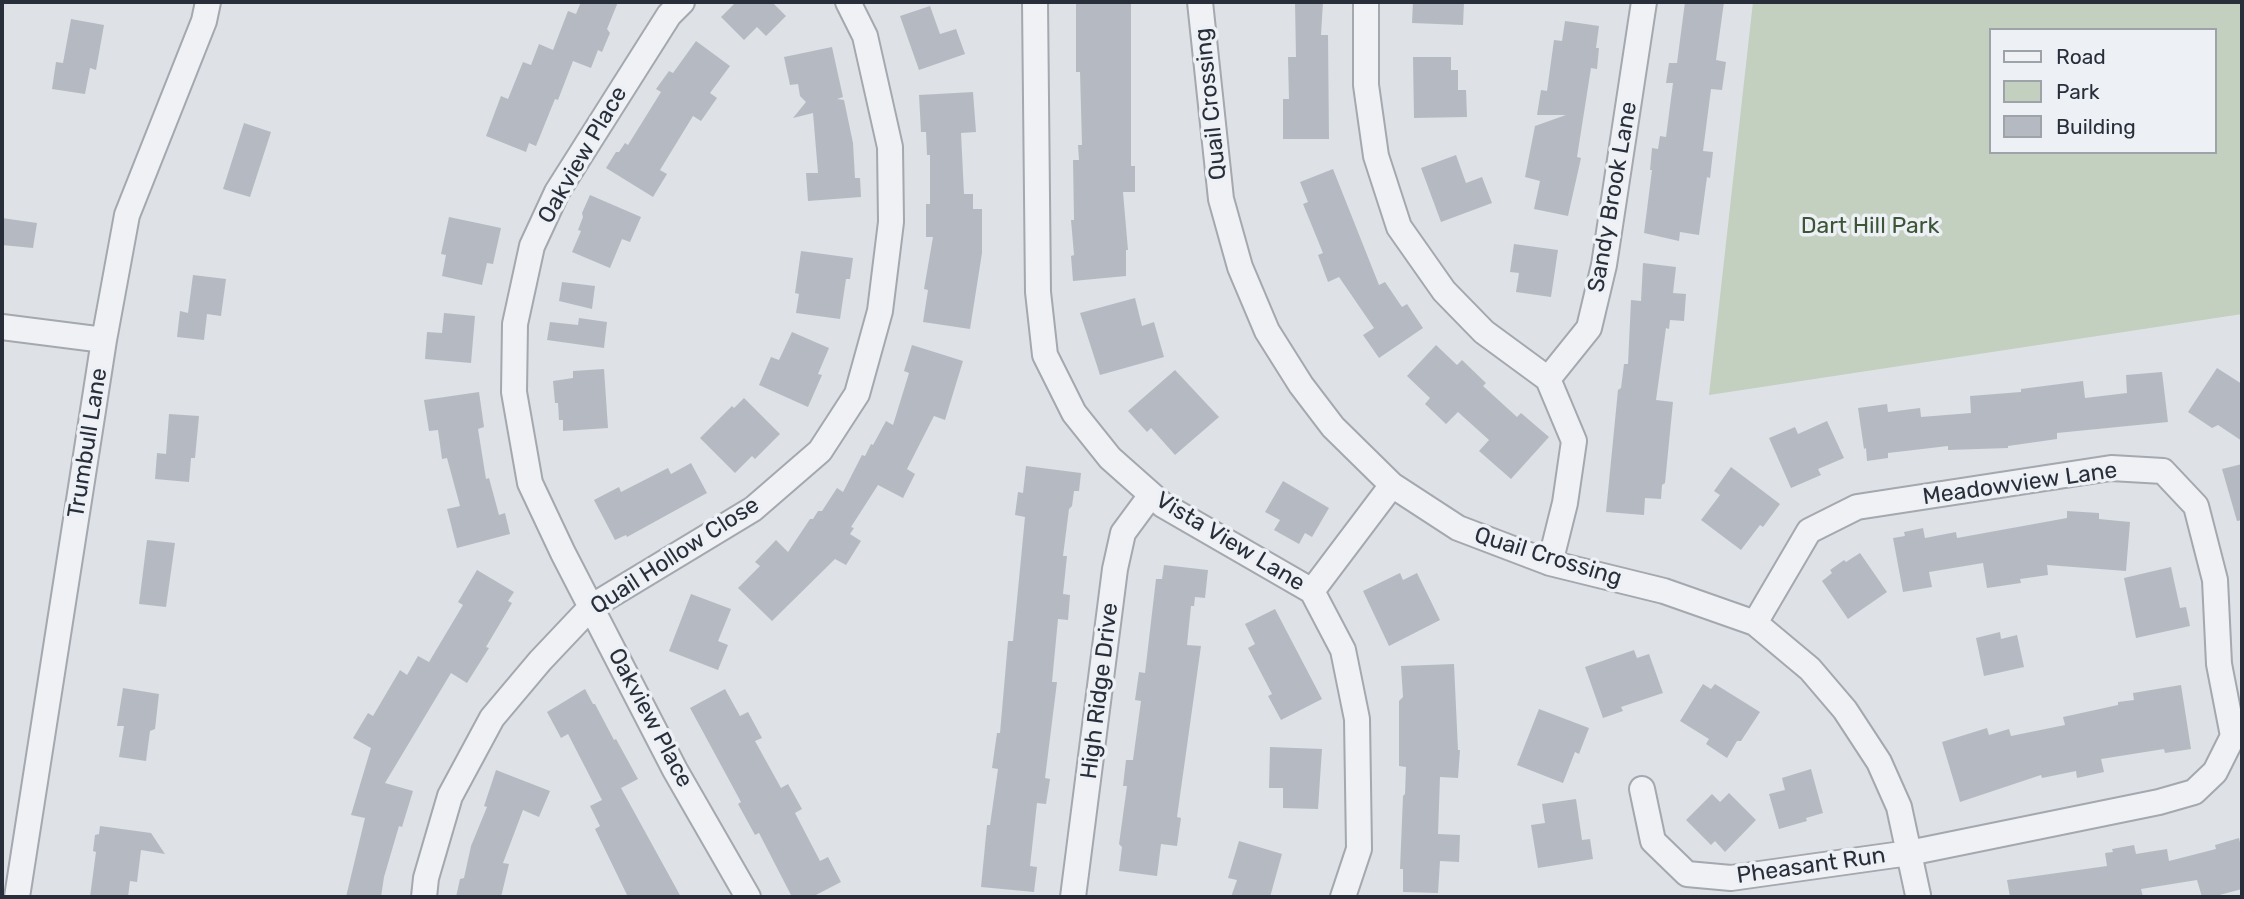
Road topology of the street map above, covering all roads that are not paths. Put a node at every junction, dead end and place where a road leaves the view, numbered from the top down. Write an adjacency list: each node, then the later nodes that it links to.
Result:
1 (208, 2): 9 (street, Trumbull Lane)
2 (682, 2): 15 (street, Oakview Place)
3 (848, 2): 15 (street, Quail Hollow Close)
4 (1035, 2): 12 (street, Vista View Lane)
5 (1200, 2): 11 (street, Quail Crossing)
6 (1366, 2): 10 (street)
7 (1644, 2): 10 (street, Sandy Brook Lane)
8 (2, 327): 9 (street)
9 (104, 340): 20 (street, Trumbull Lane)
10 (1548, 379): 13 (street)
11 (1392, 485): 13 (street, Quail Crossing); 14 (street)
12 (1151, 495): 14 (street, Vista View Lane); 23 (street, High Ridge Drive)
13 (1550, 563): 16 (street, Quail Crossing)
14 (1312, 592): 24 (street, Vista View Lane)
15 (591, 607): 21 (street, Quail Hollow Close); 22 (street, Oakview Place)
16 (1755, 624): 18 (street, Quail Crossing); 18 (street, Meadowview Lane)
17 (1642, 789): 18 (street, Pheasant Run)
18 (1909, 853): 19 (street, Quail Crossing)
19 (1918, 895)
20 (17, 897)
21 (424, 897)
22 (748, 897)
23 (1073, 897)
24 (1343, 897)

